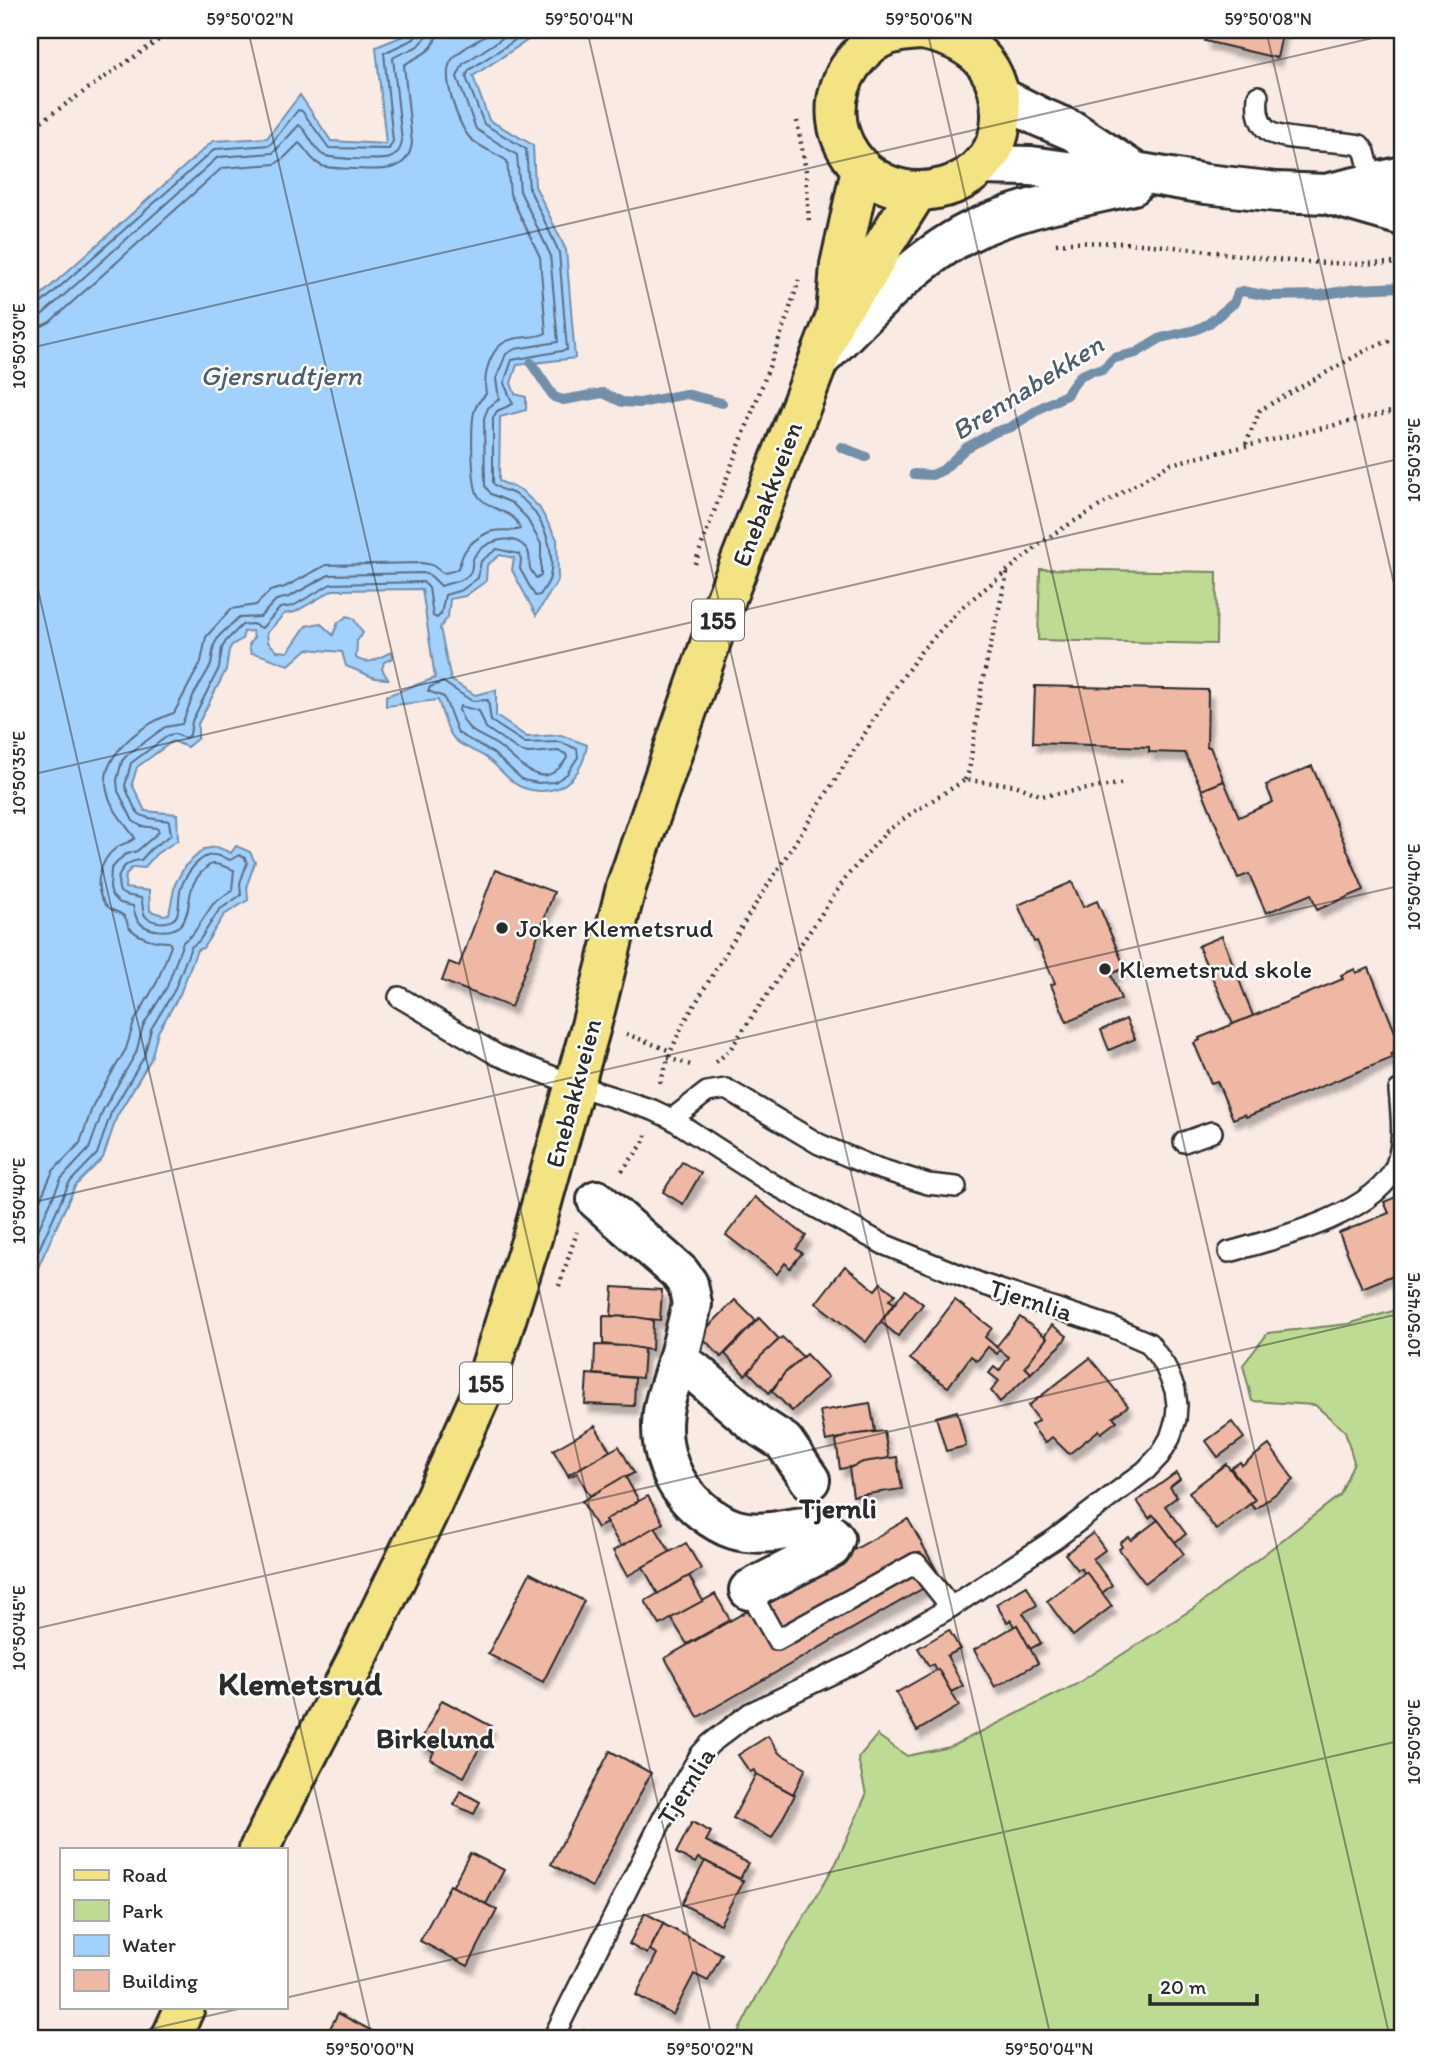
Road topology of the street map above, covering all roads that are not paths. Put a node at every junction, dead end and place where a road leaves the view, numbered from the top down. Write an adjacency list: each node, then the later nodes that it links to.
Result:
1 (921, 30): 2 (main road); 6 (main road)
2 (981, 42): 4 (main road)
3 (1258, 96): 8 (lane)
4 (1000, 97): 5 (main road); 7 (main road)
5 (981, 165): 7 (main road); 9 (main road)
6 (861, 169): 9 (main road); 12 (main road, Enebakkveien / 155)
7 (1150, 175): 10 (main road); 13 (main road)
8 (1388, 180): 10 (main road)
9 (917, 192): 12 (main road, Enebakkveien / 155)
10 (1327, 194): 11 (main road)
11 (1403, 216)
12 (836, 316): 13 (main road, Enebakkveien / 155)
13 (819, 360): 15 (main road, Enebakkveien / 155)
14 (399, 997): 15 (lane, Tjernlia)
15 (575, 1085): 17 (lane, Tjernlia); 27 (main road, Enebakkveien / 155)
16 (1399, 1090): 22 (lane)
17 (672, 1119): 20 (lane); 26 (lane, Tjernlia)
18 (1212, 1132): 19 (lane)
19 (1184, 1142)
20 (956, 1187)
21 (597, 1200): 23 (main road)
22 (1229, 1252)
23 (677, 1363): 24 (main road); 25 (main road)
24 (810, 1480)
25 (749, 1590): 26 (lane)
26 (951, 1607): 30 (lane, Tjernlia)
27 (260, 1848)
28 (185, 2008): 29 (main road)
29 (171, 2038)
30 (553, 2038)

